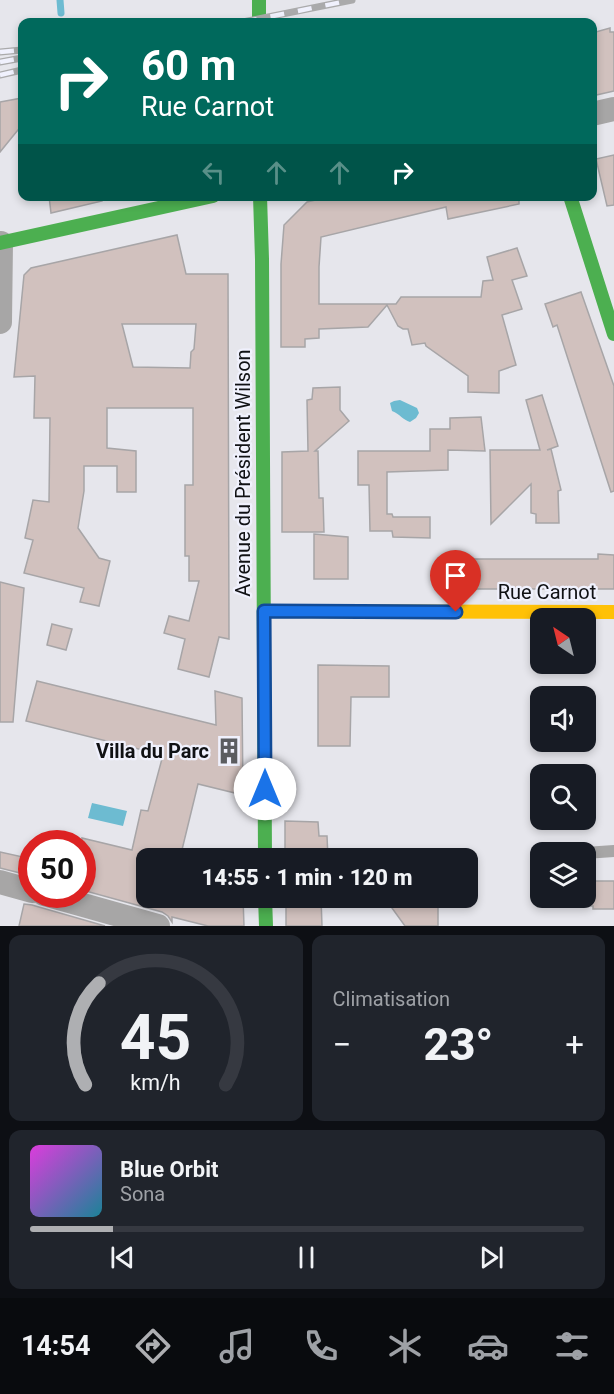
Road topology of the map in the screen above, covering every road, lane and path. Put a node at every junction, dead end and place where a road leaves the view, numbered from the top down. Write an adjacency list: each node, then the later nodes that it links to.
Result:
1 (259, 0): 2 (main road)
2 (259, 18)
3 (614, 109): 4 (street)
4 (597, 113)
5 (190, 201): 8 (main road)
6 (260, 201): 11 (main road, Avenue du Président Wilson)
7 (572, 201): 10 (main road)
8 (0, 243): 9 (street)
9 (0, 322)
10 (614, 334)
11 (264, 611): 12 (main road, Rue Carnot); 13 (main road, Avenue du Président Wilson)
12 (614, 612)
13 (265, 848)
14 (614, 852): 15 (lane)
15 (596, 853)
16 (0, 882): 17 (street)
17 (18, 887)
18 (94, 908): 20 (street)
19 (265, 908): 21 (main road)
20 (158, 926)
21 (266, 926)

